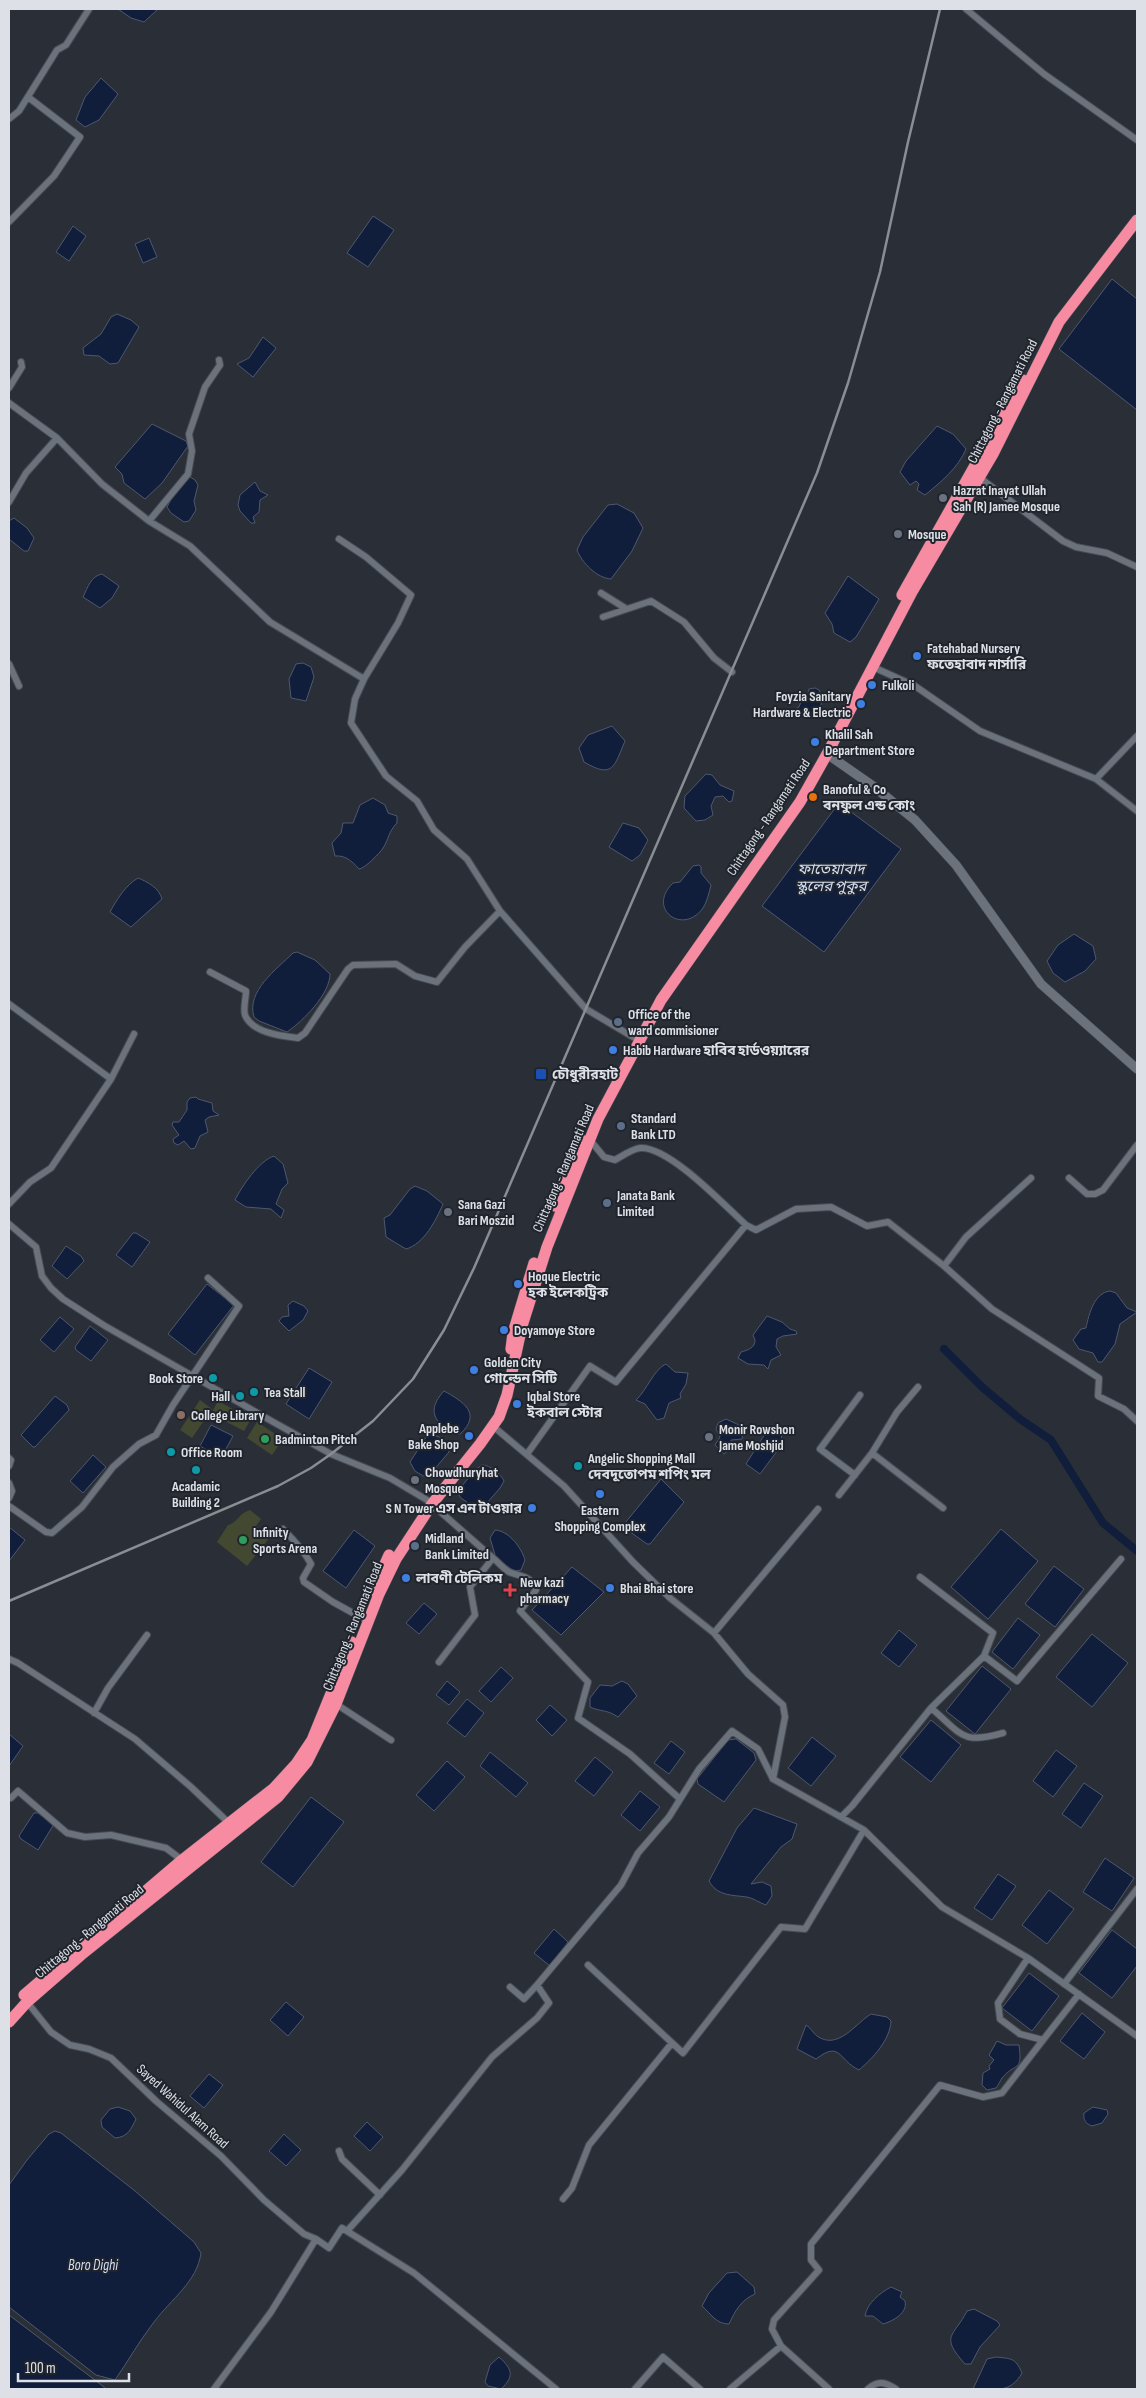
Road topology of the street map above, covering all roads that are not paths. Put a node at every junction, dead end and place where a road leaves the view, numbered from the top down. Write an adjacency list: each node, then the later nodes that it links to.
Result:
1 (89, 9): 3 (street)
2 (966, 9): 5 (street)
3 (28, 96): 4 (street); 8 (street)
4 (9, 119)
5 (1137, 140)
6 (1137, 209): 35 (highway, Chittagong - Rangamati Road)
7 (1137, 220): 14 (highway, Chittagong - Rangamati Road)
8 (9, 222)
9 (219, 360): 16 (street)
10 (21, 362): 11 (street)
11 (9, 388)
12 (9, 403): 13 (street)
13 (57, 438): 15 (street); 16 (street)
14 (980, 478): 18 (street); 23 (highway, Chittagong - Rangamati Road)
15 (9, 502)
16 (148, 521): 25 (street)
17 (339, 539): 25 (street)
18 (1137, 567)
19 (602, 593): 20 (street)
20 (625, 608): 21 (street); 24 (street)
21 (603, 617)
22 (9, 664): 26 (street)
23 (873, 667): 28 (highway, Chittagong - Rangamati Road); 29 (street)
24 (732, 672)
25 (364, 679): 31 (street)
26 (19, 686)
27 (1137, 736): 29 (street)
28 (827, 754): 36 (street); 38 (highway, Chittagong - Rangamati Road)
29 (1096, 779): 30 (street)
30 (1137, 811)
31 (500, 911): 32 (street); 35 (street)
32 (210, 972)
33 (9, 1004): 37 (street)
34 (134, 1034): 37 (street)
35 (633, 1037): 60 (highway, Chittagong - Rangamati Road)
36 (1137, 1069)
37 (111, 1079): 42 (street)
38 (590, 1140): 44 (street); 51 (highway, Chittagong - Rangamati Road)
39 (1137, 1144): 41 (street)
40 (1031, 1178): 45 (street)
41 (1069, 1178)
42 (9, 1204)
43 (9, 1224): 47 (street)
44 (746, 1224): 45 (street); 53 (street)
45 (944, 1266): 50 (street)
46 (208, 1278): 47 (street)
47 (192, 1376): 60 (street); 61 (street)
48 (918, 1388): 52 (street)
49 (860, 1395): 56 (street)
50 (1137, 1421)
51 (494, 1427): 53 (street); 60 (highway, Chittagong - Rangamati Road)
52 (872, 1453): 56 (street); 62 (street)
53 (527, 1454): 69 (street)
54 (9, 1458): 55 (street)
55 (9, 1466)
56 (855, 1475): 58 (street)
57 (9, 1483): 59 (street)
58 (839, 1495)
59 (9, 1498)
60 (430, 1502): 65 (street); 68 (highway, Chittagong - Rangamati Road); 74 (highway, Chittagong - Rangamati Road)
61 (9, 1506)
62 (943, 1508)
63 (818, 1509): 69 (street)
64 (282, 1529): 68 (street)
65 (493, 1558): 73 (street); 82 (street)
66 (1121, 1559): 71 (street)
67 (920, 1577): 71 (street)
68 (362, 1618): 79 (highway, Chittagong - Rangamati Road)
69 (714, 1633): 80 (street)
70 (147, 1636): 76 (street)
71 (984, 1656): 75 (street)
72 (9, 1660): 76 (street)
73 (439, 1662)
74 (336, 1704): 78 (street); 79 (highway, Chittagong - Rangamati Road)
75 (931, 1708): 77 (street); 83 (street)
76 (94, 1713): 84 (street)
77 (1003, 1733)
78 (391, 1740)
79 (299, 1766): 84 (highway, Chittagong - Rangamati Road)
80 (773, 1779): 82 (street); 83 (street)
81 (9, 1796): 86 (street)
82 (680, 1799): 91 (street)
83 (841, 1817): 85 (street)
84 (233, 1828): 86 (highway, Chittagong - Rangamati Road); 94 (highway, Chittagong - Rangamati Road)
85 (864, 1830): 88 (street); 99 (street)
86 (182, 1860): 95 (highway, Chittagong - Rangamati Road)
87 (1137, 1889): 90 (street)
88 (1028, 1958): 90 (street); 98 (street)
89 (588, 1965): 99 (street)
90 (1064, 1984): 93 (street)
91 (537, 1986): 92 (street); 101 (street)
92 (510, 1988)
93 (1079, 1994): 97 (street); 98 (street)
94 (27, 2002): 96 (highway, Chittagong - Rangamati Road); 104 (street, Sayed Wahidul Alam Road)
95 (9, 2010)
96 (9, 2022)
97 (1137, 2036)
98 (1042, 2040): 105 (street)
99 (672, 2044): 102 (street)
100 (338, 2151): 101 (street)
101 (380, 2195): 103 (street)
102 (563, 2199)
103 (347, 2231): 104 (street); 107 (street)
104 (316, 2239): 106 (street)
105 (781, 2346): 110 (street); 111 (street)
106 (214, 2389)
107 (556, 2389)
108 (635, 2389): 109 (street)
109 (700, 2389)
110 (730, 2389)
111 (830, 2389)
112 (868, 2389): 113 (street)
113 (896, 2389)

